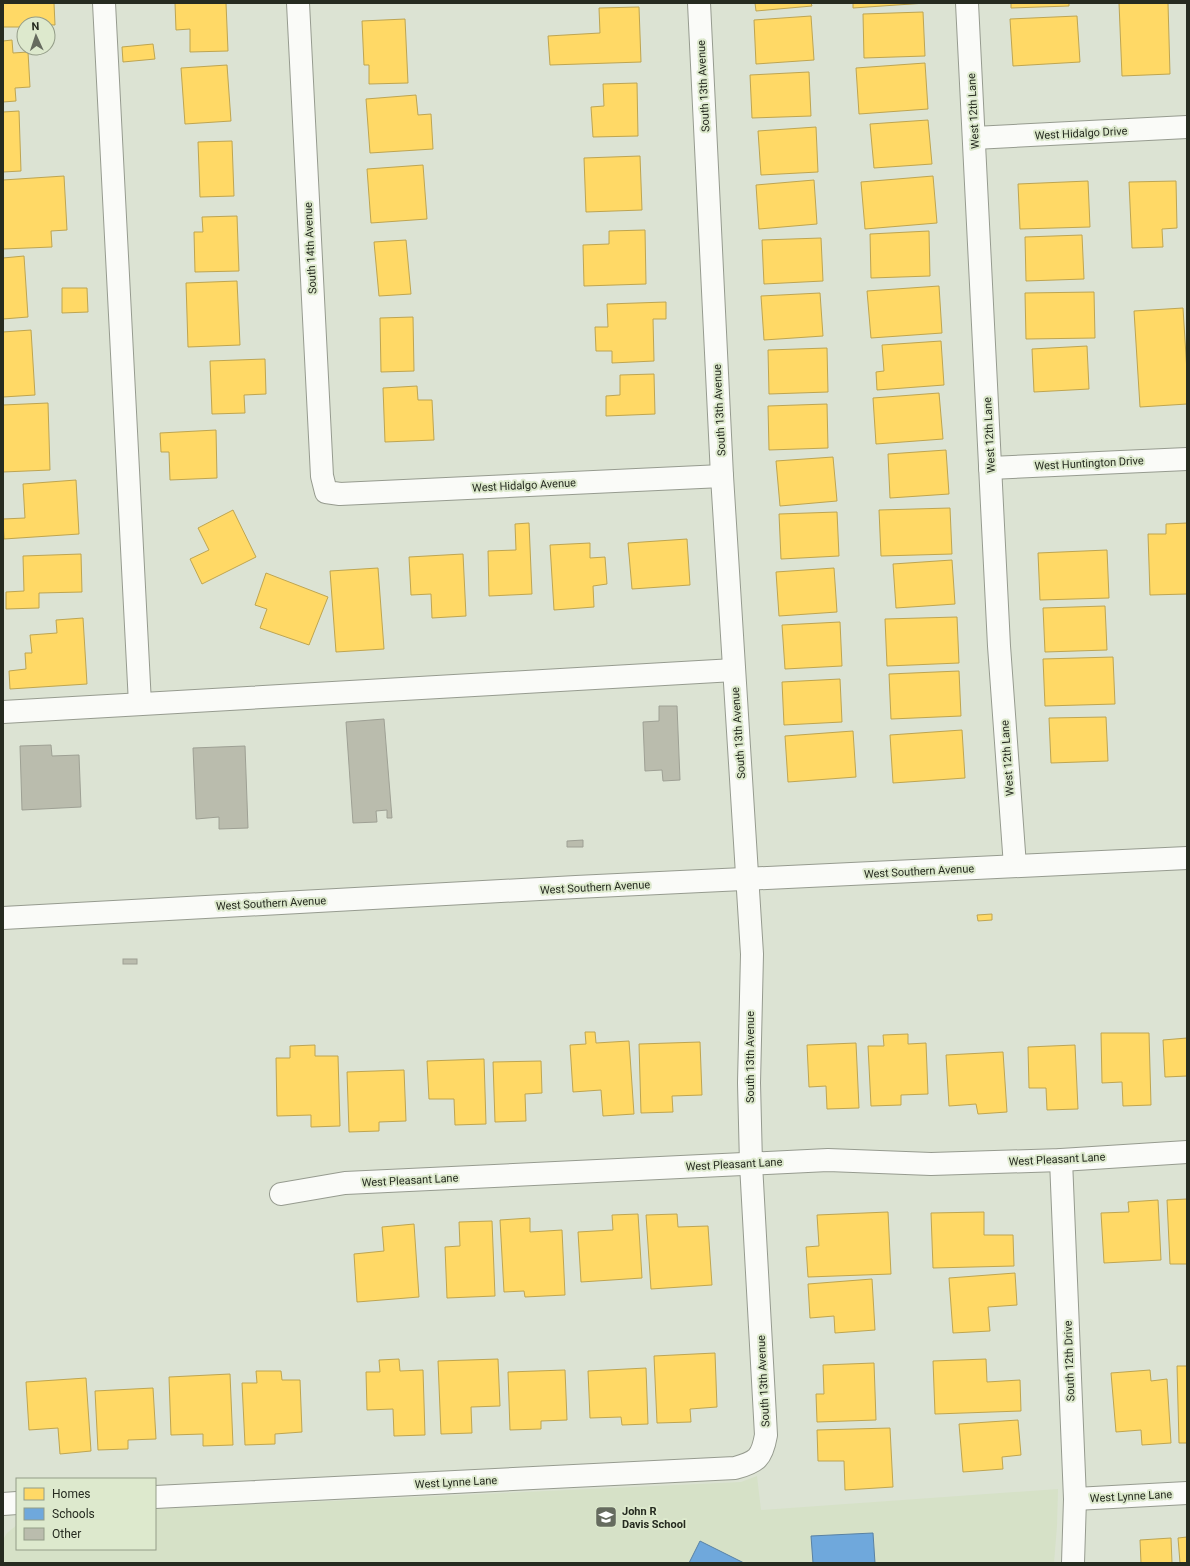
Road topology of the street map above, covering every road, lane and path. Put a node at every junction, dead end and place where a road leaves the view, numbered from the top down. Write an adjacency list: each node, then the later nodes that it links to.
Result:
1 (104, 3): 12 (street)
2 (298, 3): 10 (street, South 14th Avenue)
3 (699, 3): 9 (street, South 13th Avenue)
4 (967, 3): 6 (street, West 12th Lane)
5 (1187, 127): 6 (street, West Hidalgo Drive)
6 (974, 138): 8 (street, West 12th Lane)
7 (1187, 458): 8 (street, West Huntington Drive)
8 (990, 468): 15 (street, West 12th Lane)
9 (722, 476): 10 (street, West Hidalgo Avenue); 11 (street, South 13th Avenue)
10 (326, 492)
11 (734, 670): 12 (street); 16 (street, South 13th Avenue)
12 (140, 704): 13 (street)
13 (3, 712)
14 (1187, 858): 15 (street, West Southern Avenue)
15 (1015, 866): 16 (street, West Southern Avenue)
16 (747, 879): 17 (street, West Southern Avenue); 20 (street, South 13th Avenue)
17 (3, 918)
18 (1187, 1152): 19 (street, West Pleasant Lane)
19 (1061, 1160): 20 (street, West Pleasant Lane); 25 (street, South 12th Drive)
20 (751, 1164): 21 (street, West Pleasant Lane); 22 (street, South 13th Avenue)
21 (282, 1194)
22 (755, 1461): 24 (street, West Lynne Lane)
23 (1187, 1493): 25 (street, West Lynne Lane)
24 (156, 1497)
25 (1075, 1499): 28 (street, South 12th Drive)
26 (3, 1504): 27 (street)
27 (16, 1504)
28 (1073, 1563)

